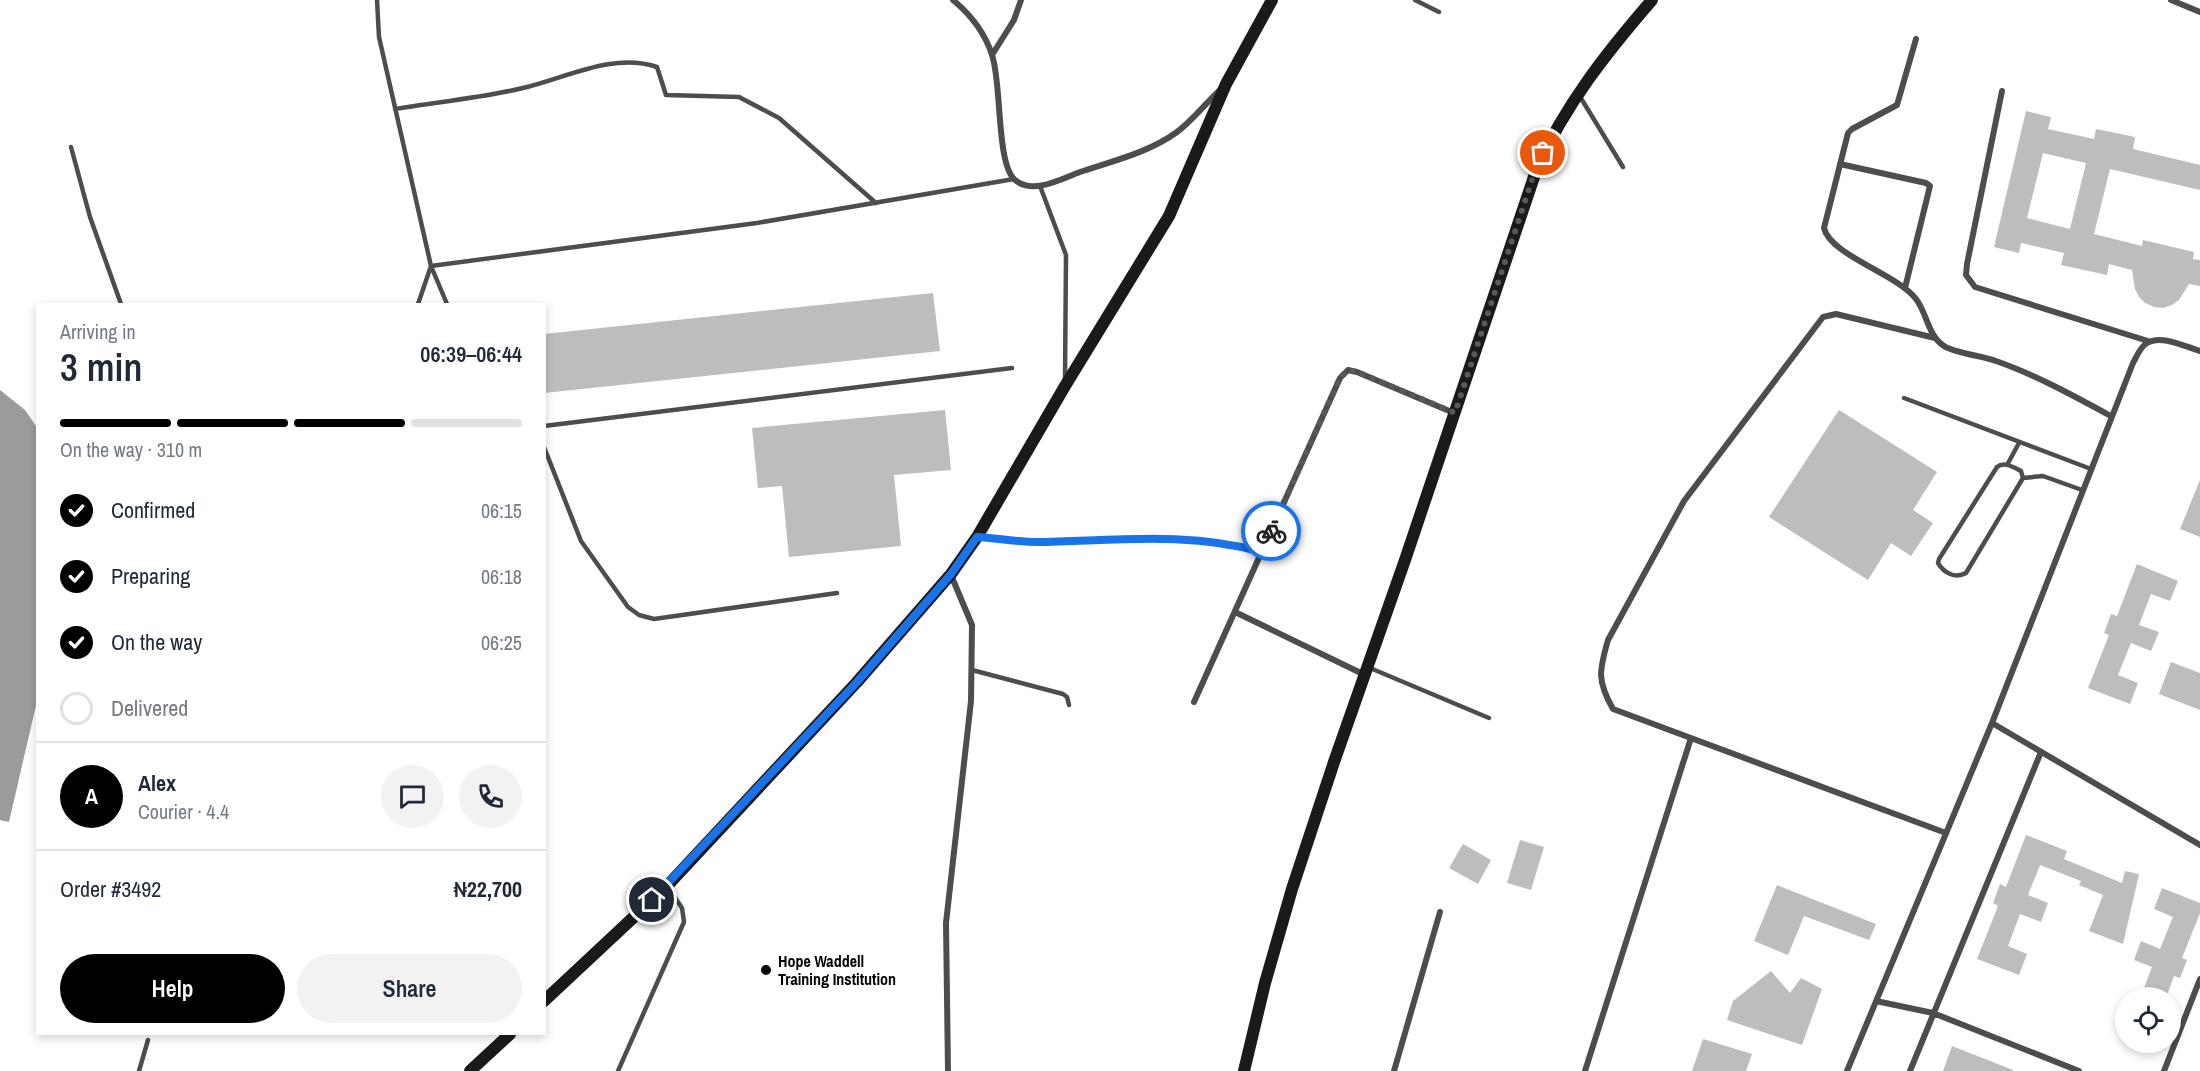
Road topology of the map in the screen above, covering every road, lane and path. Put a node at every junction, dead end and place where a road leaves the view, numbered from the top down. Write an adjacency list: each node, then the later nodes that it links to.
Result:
1 (377, 0): 15 (lane)
2 (953, 0): 11 (street)
3 (1021, 0): 11 (street)
4 (1272, 0): 12 (street)
5 (1415, 0): 8 (lane)
6 (1652, 0): 14 (street)
7 (2171, 0): 9 (street)
8 (1439, 12)
9 (2200, 12)
10 (1916, 39): 17 (street)
11 (992, 55): 19 (street)
12 (1226, 84): 20 (street); 31 (street)
13 (2002, 91): 28 (street)
14 (1578, 93): 18 (lane); 33 (street)
15 (395, 109): 21 (lane); 22 (lane)
16 (71, 147): 24 (lane)
17 (1840, 164): 23 (street); 23 (street)
18 (1623, 167)
19 (1014, 179): 20 (street); 21 (lane)
20 (1040, 186): 31 (lane)
21 (876, 203): 22 (lane)
22 (431, 266): 25 (lane); 26 (lane)
23 (1905, 288): 27 (street)
24 (121, 303)
25 (418, 303)
26 (447, 303)
27 (1935, 338): 34 (street); 53 (street)
28 (2148, 341): 29 (street); 34 (street)
29 (2200, 351)
30 (1012, 368): 35 (lane)
31 (1065, 386): 42 (street)
32 (1904, 398): 36 (lane)
33 (1455, 413): 43 (street); 48 (street)
34 (2111, 416): 39 (street)
35 (546, 426)
36 (2019, 443): 38 (lane); 39 (lane)
37 (546, 452): 45 (lane)
38 (2007, 465): 40 (lane); 40 (lane)
39 (2091, 469): 41 (street)
40 (2024, 478): 41 (lane)
41 (2082, 490): 52 (street)
42 (977, 537): 43 (street); 44 (street)
43 (1262, 552): 46 (street)
44 (951, 574): 47 (street); 57 (street)
45 (837, 593)
46 (1235, 612): 48 (street); 49 (street)
47 (972, 670): 50 (lane); 68 (street)
48 (1366, 671): 51 (lane); 69 (street)
49 (1194, 702)
50 (1069, 705)
51 (1489, 718)
52 (1992, 723): 54 (street); 55 (street)
53 (1691, 738): 55 (street); 71 (street)
54 (2041, 752): 56 (street); 62 (street)
55 (1946, 833): 61 (street)
56 (2200, 845)
57 (668, 886): 60 (street); 67 (lane)
58 (1440, 912): 70 (street)
59 (2200, 980): 75 (street)
60 (546, 999)
61 (1876, 1001): 62 (street); 72 (street)
62 (1933, 1013): 73 (street); 74 (street)
63 (509, 1035): 66 (street)
64 (148, 1040): 65 (lane)
65 (139, 1071)
66 (471, 1071)
67 (618, 1071)
68 (948, 1071)
69 (1244, 1071)
70 (1394, 1071)
71 (1585, 1071)
72 (1846, 1071)
73 (1910, 1071)
74 (2079, 1071)
75 (2164, 1071)

